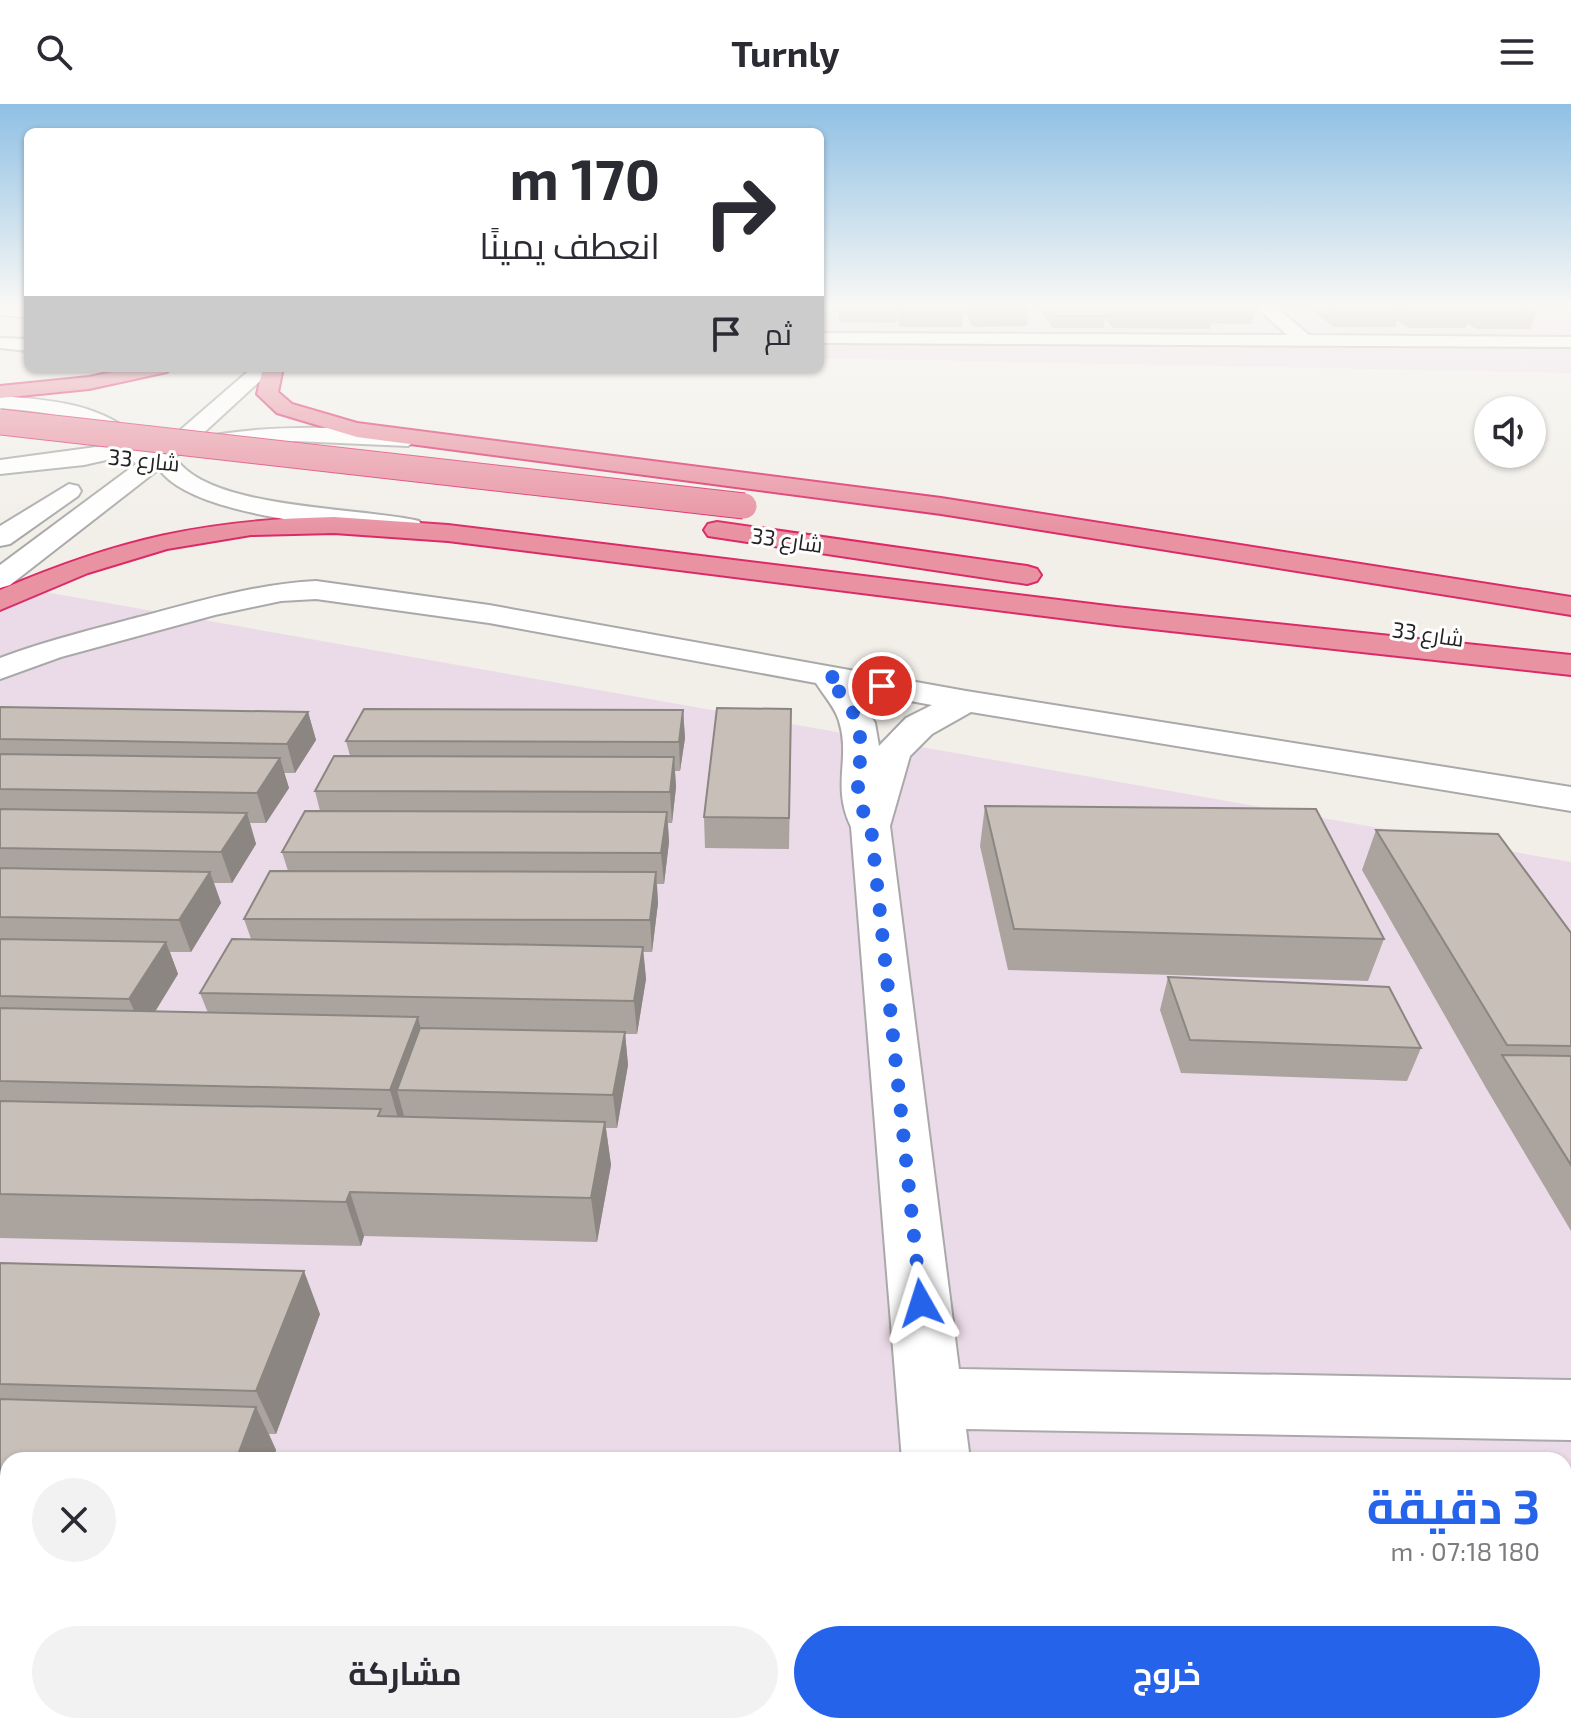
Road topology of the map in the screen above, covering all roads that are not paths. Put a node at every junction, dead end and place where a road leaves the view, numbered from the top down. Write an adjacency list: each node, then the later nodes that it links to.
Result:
1 (103, 380): 4 (highway)
2 (250, 380): 10 (street)
3 (270, 380): 8 (highway)
4 (0, 392)
5 (0, 402): 10 (street)
6 (170, 416): 10 (street)
7 (0, 422): 21 (highway, شارع 33, bridge)
8 (415, 439): 10 (street); 20 (highway)
9 (0, 445): 12 (highway, شارع 33)
10 (149, 450): 11 (street); 14 (street); 15 (street); 16 (street)
11 (0, 467)
12 (609, 515)
13 (686, 525): 17 (highway, شارع 33)
14 (448, 533): 19 (highway); 23 (highway)
15 (0, 538)
16 (0, 579)
17 (1049, 579)
18 (1081, 583): 22 (highway, شارع 33)
19 (0, 601)
20 (1571, 606)
21 (1571, 615)
22 (1571, 656)
23 (1571, 665)
24 (0, 669): 25 (street)
25 (827, 676): 26 (street); 28 (street)
26 (966, 701): 27 (street); 28 (street)
27 (1571, 799)
28 (871, 827): 29 (street)
29 (931, 1398): 30 (street); 31 (street)
30 (1571, 1410)
31 (935, 1452)

